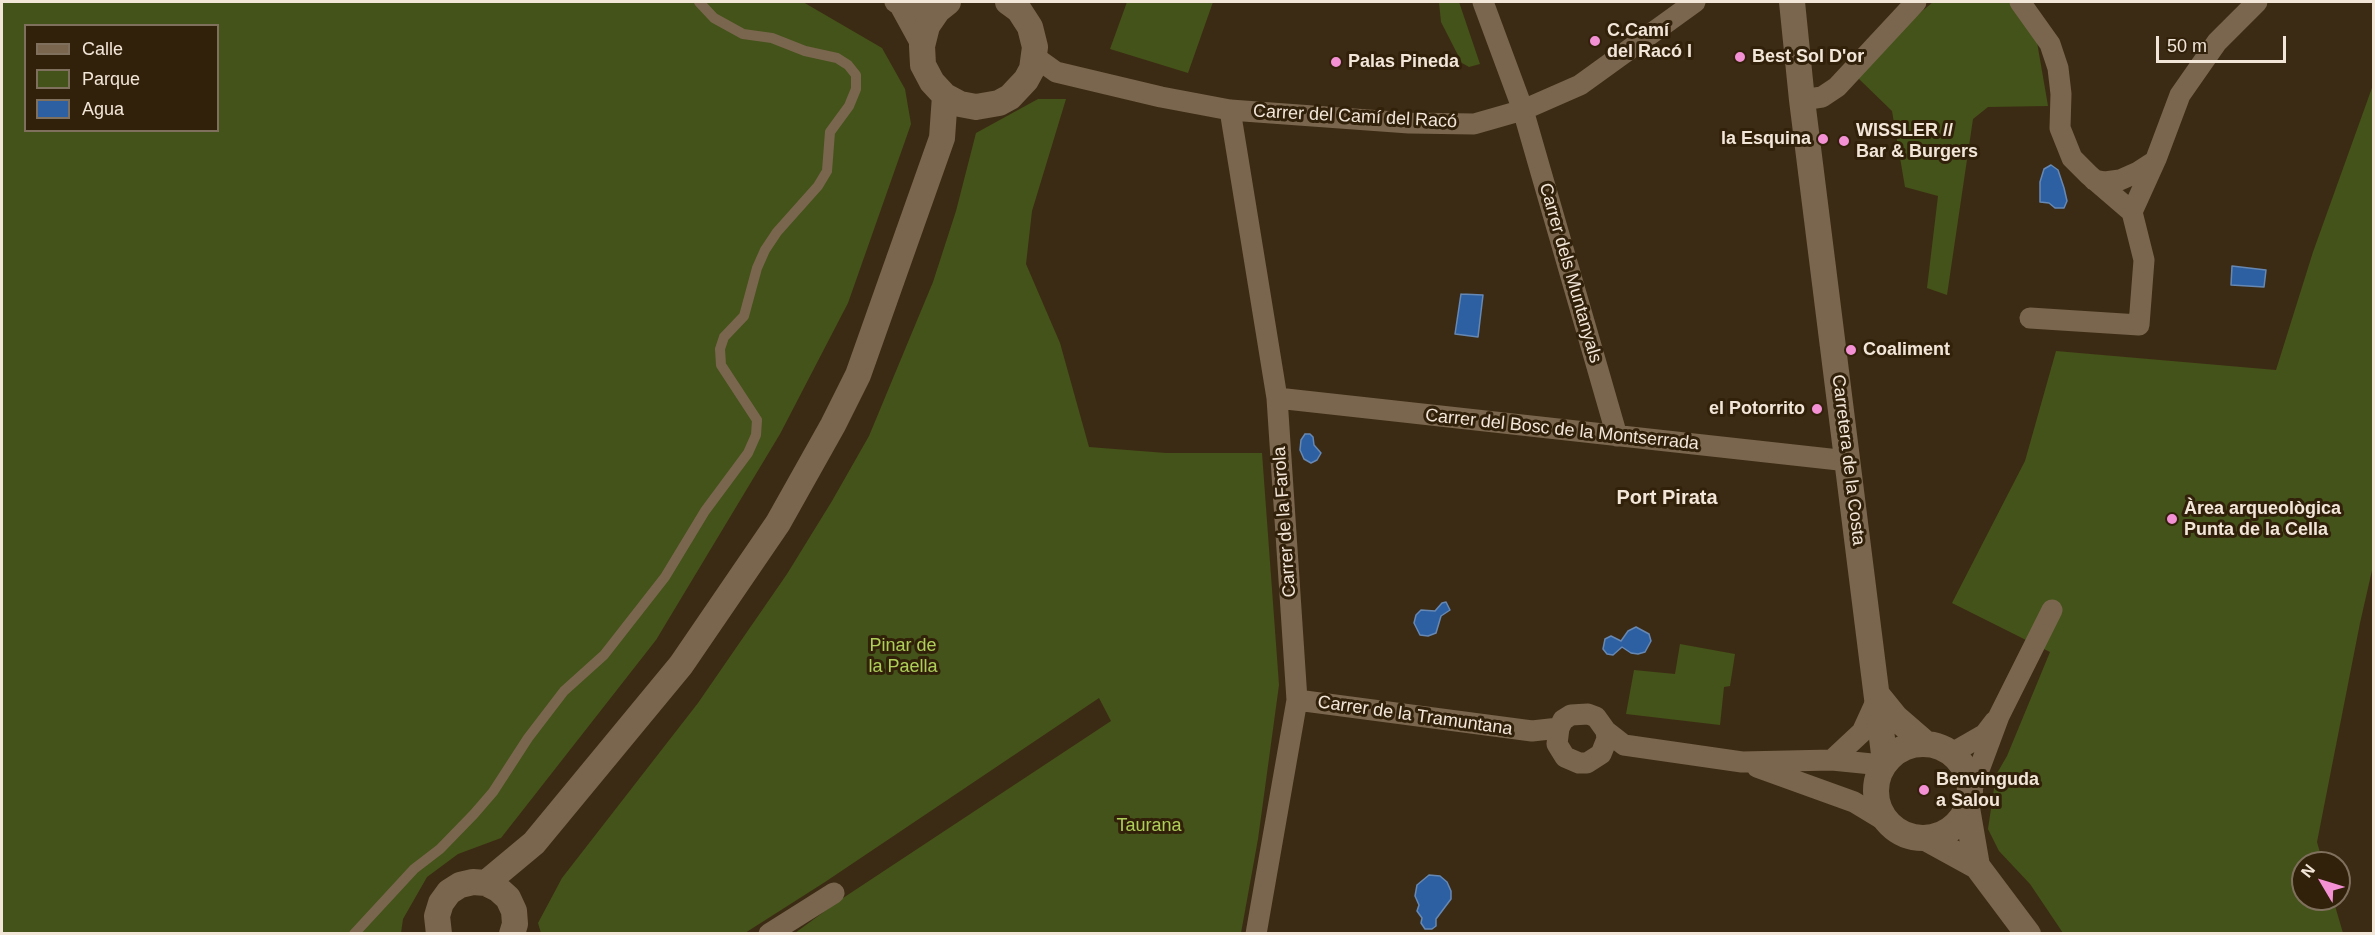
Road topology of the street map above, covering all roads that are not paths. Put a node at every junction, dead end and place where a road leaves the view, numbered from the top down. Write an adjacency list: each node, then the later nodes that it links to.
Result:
1 (699, 2): 47 (lane)
2 (1010, 2): 12 (street)
3 (1483, 2): 17 (street, Carrer dels Muntanyals)
4 (1695, 2): 17 (street, Carrer del Camí del Racó)
5 (1792, 2): 14 (street, Carretera de la Costa)
6 (1916, 2): 14 (street)
7 (2020, 2): 20 (street)
8 (2257, 2): 19 (street)
9 (897, 3): 10 (street); 11 (street)
10 (943, 6): 11 (street)
11 (922, 46): 13 (street)
12 (1030, 68): 15 (street); 16 (street, Carrer del Camí del Racó)
13 (945, 96): 15 (street); 18 (street)
14 (1802, 100): 25 (street, Carretera de la Costa)
15 (976, 107): 18 (street)
16 (1230, 110): 17 (street, Carrer del Camí del Racó); 23 (street, Carrer de la Farola)
17 (1523, 110): 24 (street, Carrer dels Muntanyals)
18 (939, 145): 42 (street)
19 (2155, 161): 20 (street); 21 (street)
20 (2094, 180): 21 (street)
21 (2132, 212): 22 (street)
22 (2030, 318)
23 (1277, 398): 24 (street, Carrer del Bosc de la Montserrada); 28 (street, Carrer de la Farola)
24 (1617, 436): 25 (street, Carrer del Bosc de la Montserrada)
25 (1848, 462): 27 (street, Carretera de la Costa)
26 (2052, 610): 29 (street)
27 (1878, 696): 32 (street); 36 (street); 38 (street, Carretera de la Costa)
28 (1297, 700): 31 (street, Carrer de la Tramuntana); 51 (street, Carrer de la Farola)
29 (1999, 716): 34 (street); 39 (street)
30 (1606, 731): 31 (street); 33 (street); 35 (street)
31 (1558, 736): 35 (street)
32 (1925, 743): 34 (street); 38 (street)
33 (1624, 745): 35 (street); 37 (street)
34 (1952, 753): 39 (street)
35 (1601, 754)
36 (1832, 760): 37 (street); 38 (street)
37 (1742, 762): 40 (street)
38 (1884, 764): 40 (street)
39 (1968, 801): 41 (street); 43 (street)
40 (1887, 822): 41 (street)
41 (1926, 838): 43 (street)
42 (534, 843): 44 (street); 46 (street)
43 (1977, 866): 52 (street)
44 (486, 883): 46 (street); 48 (street)
45 (834, 893): 50 (street)
46 (508, 898): 49 (street)
47 (354, 933)
48 (439, 933)
49 (512, 933)
50 (769, 933)
51 (1256, 933)
52 (2028, 933)

